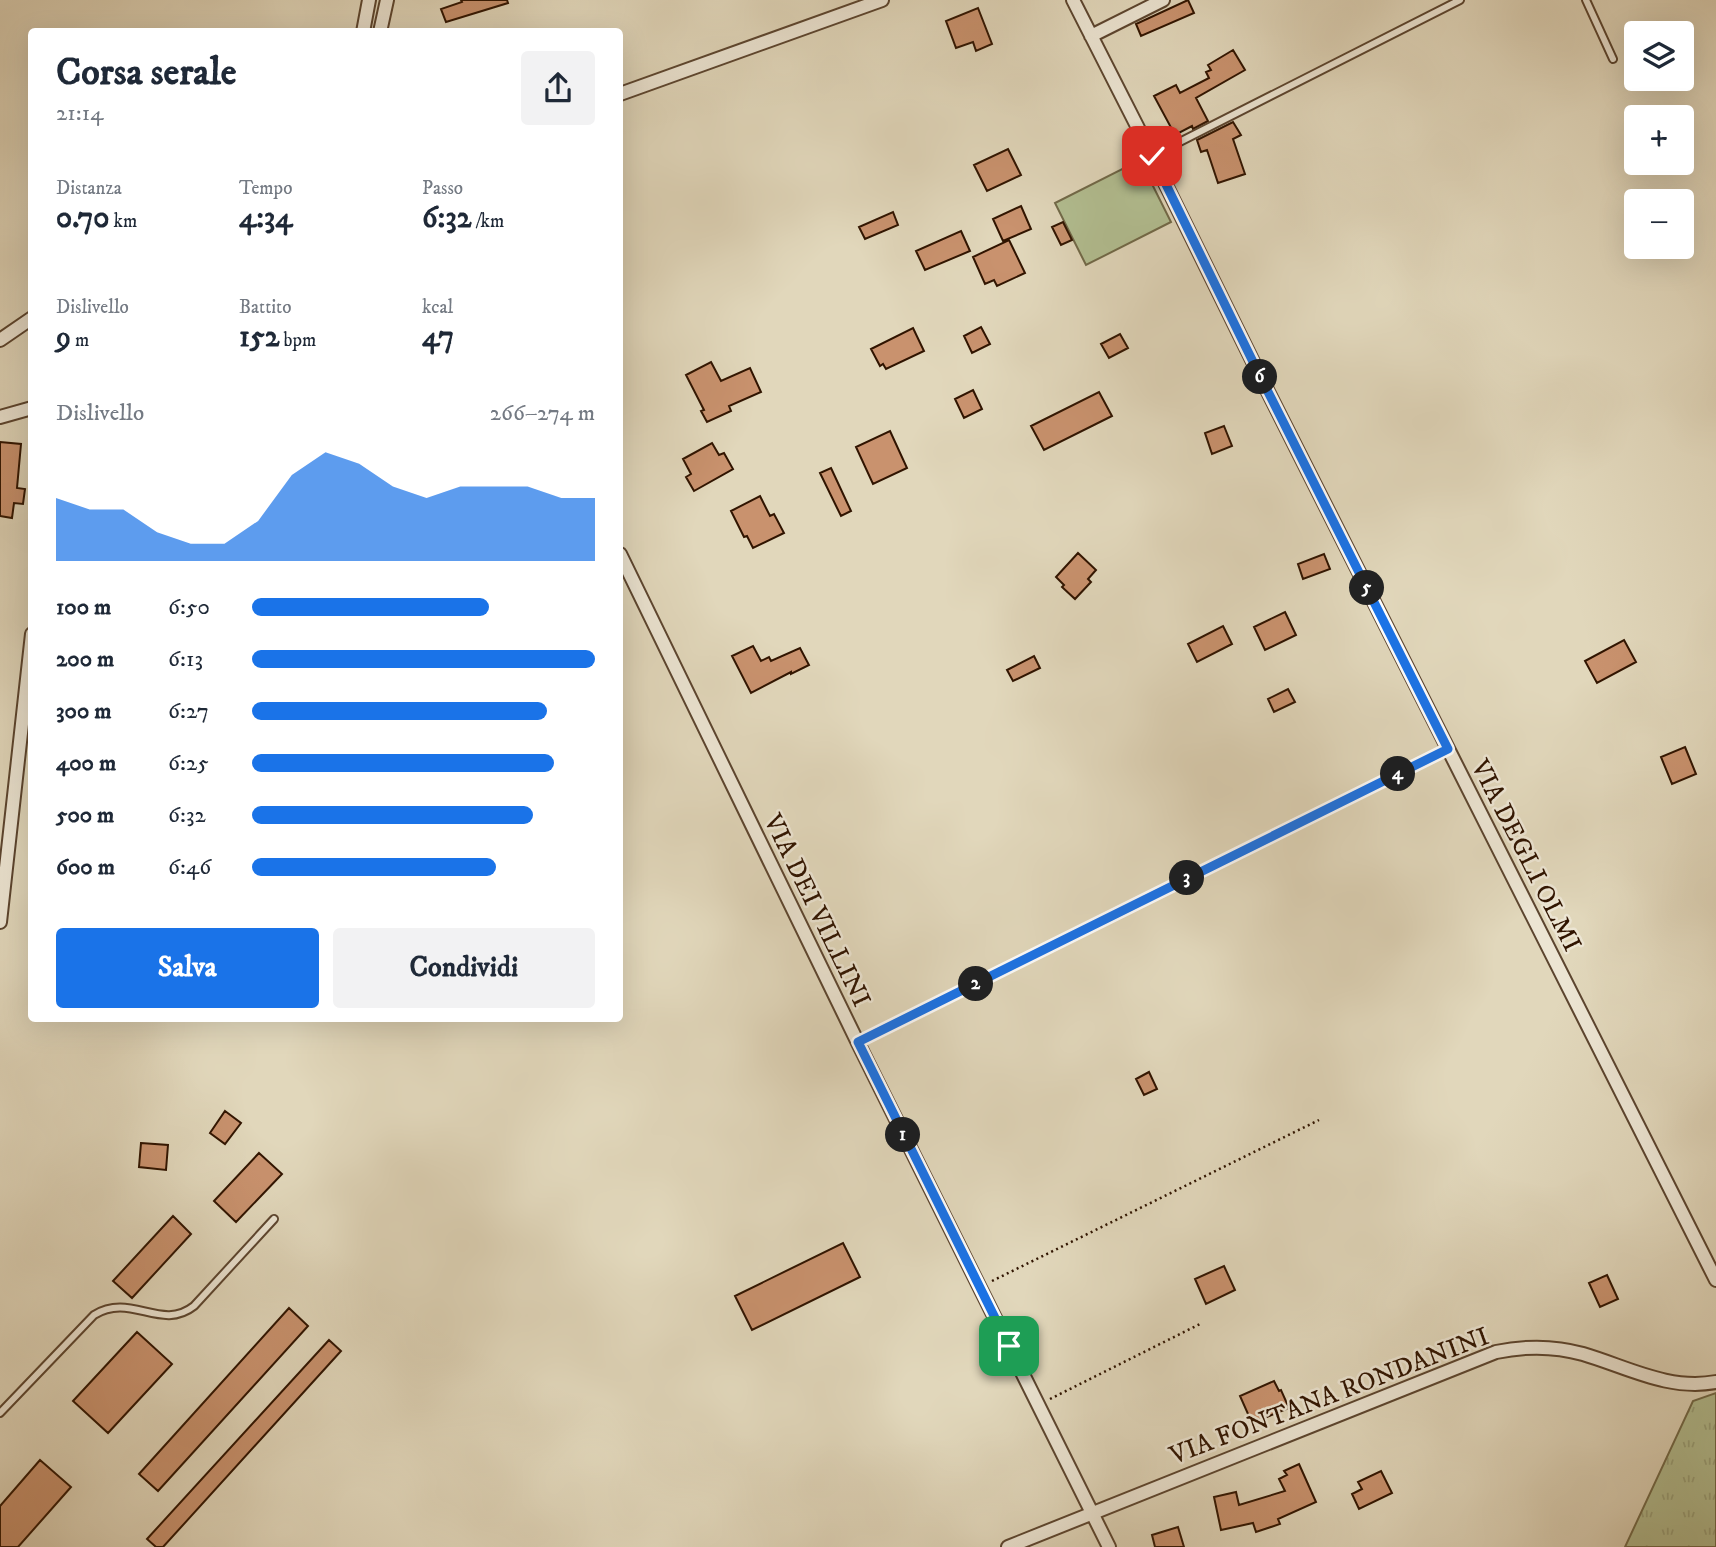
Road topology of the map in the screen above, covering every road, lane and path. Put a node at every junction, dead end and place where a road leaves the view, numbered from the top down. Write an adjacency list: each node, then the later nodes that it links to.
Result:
1 (369, 0): 8 (street)
2 (387, 0): 9 (street)
3 (1073, 0): 10 (street, VIA DEGLI OLMI)
4 (1163, 0): 10 (street)
5 (1460, 0): 13 (lane)
6 (1586, 0): 11 (lane)
7 (876, 1): 12 (street)
8 (364, 28)
9 (381, 28)
10 (1091, 36): 13 (street, VIA DEGLI OLMI)
11 (1613, 58)
12 (623, 93)
13 (1152, 156): 20 (street, VIA DEGLI OLMI)
14 (28, 321): 15 (street)
15 (0, 340)
16 (28, 409): 17 (street)
17 (0, 417)
18 (623, 560): 22 (street, VIA DEI VILLINI)
19 (28, 670): 21 (street)
20 (1448, 749): 22 (path); 25 (street, VIA DEGLI OLMI)
21 (0, 922)
22 (858, 1042): 26 (street, VIA DEI VILLINI)
23 (1319, 1120): 26 (path)
24 (274, 1219): 30 (lane)
25 (1716, 1280)
26 (979, 1287): 29 (street, VIA DEI VILLINI)
27 (1200, 1324): 29 (path)
28 (1716, 1382): 31 (street, VIA FONTANA RONDANINI)
29 (1038, 1405): 31 (street, VIA DEI VILLINI)
30 (0, 1413)
31 (1092, 1512): 32 (street, VIA FONTANA RONDANINI); 33 (street, VIA DEI VILLINI)
32 (1008, 1547)
33 (1109, 1547)

